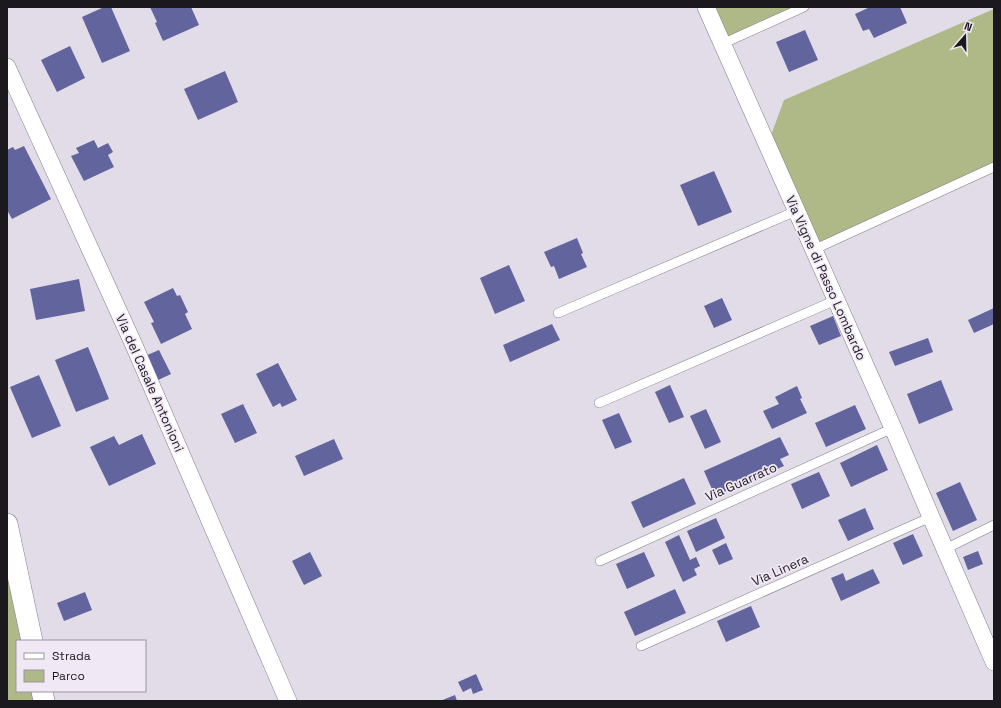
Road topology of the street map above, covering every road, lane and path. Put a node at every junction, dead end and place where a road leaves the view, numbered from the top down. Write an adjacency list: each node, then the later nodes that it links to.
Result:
1 (706, 7): 3 (street, Via Vigne di Passo Lombardo)
2 (804, 7): 3 (lane)
3 (722, 44): 6 (street, Via Vigne di Passo Lombardo)
4 (7, 67): 20 (street, Via del Casale Antonioni)
5 (994, 167): 7 (lane)
6 (796, 211): 7 (street, Via Vigne di Passo Lombardo); 9 (lane)
7 (814, 250): 8 (street, Via Vigne di Passo Lombardo)
8 (836, 300): 10 (lane); 11 (street, Via Vigne di Passo Lombardo)
9 (558, 313)
10 (599, 403)
11 (893, 428): 12 (street, Via Vigne di Passo Lombardo); 16 (lane, Via Guarrato)
12 (931, 517): 15 (street, Via Vigne di Passo Lombardo); 18 (lane, Via Linera)
13 (7, 524): 17 (street)
14 (994, 525): 15 (lane)
15 (945, 549): 19 (street, Via Vigne di Passo Lombardo)
16 (600, 561)
17 (32, 640)
18 (641, 646)
19 (994, 662)
20 (288, 701)

